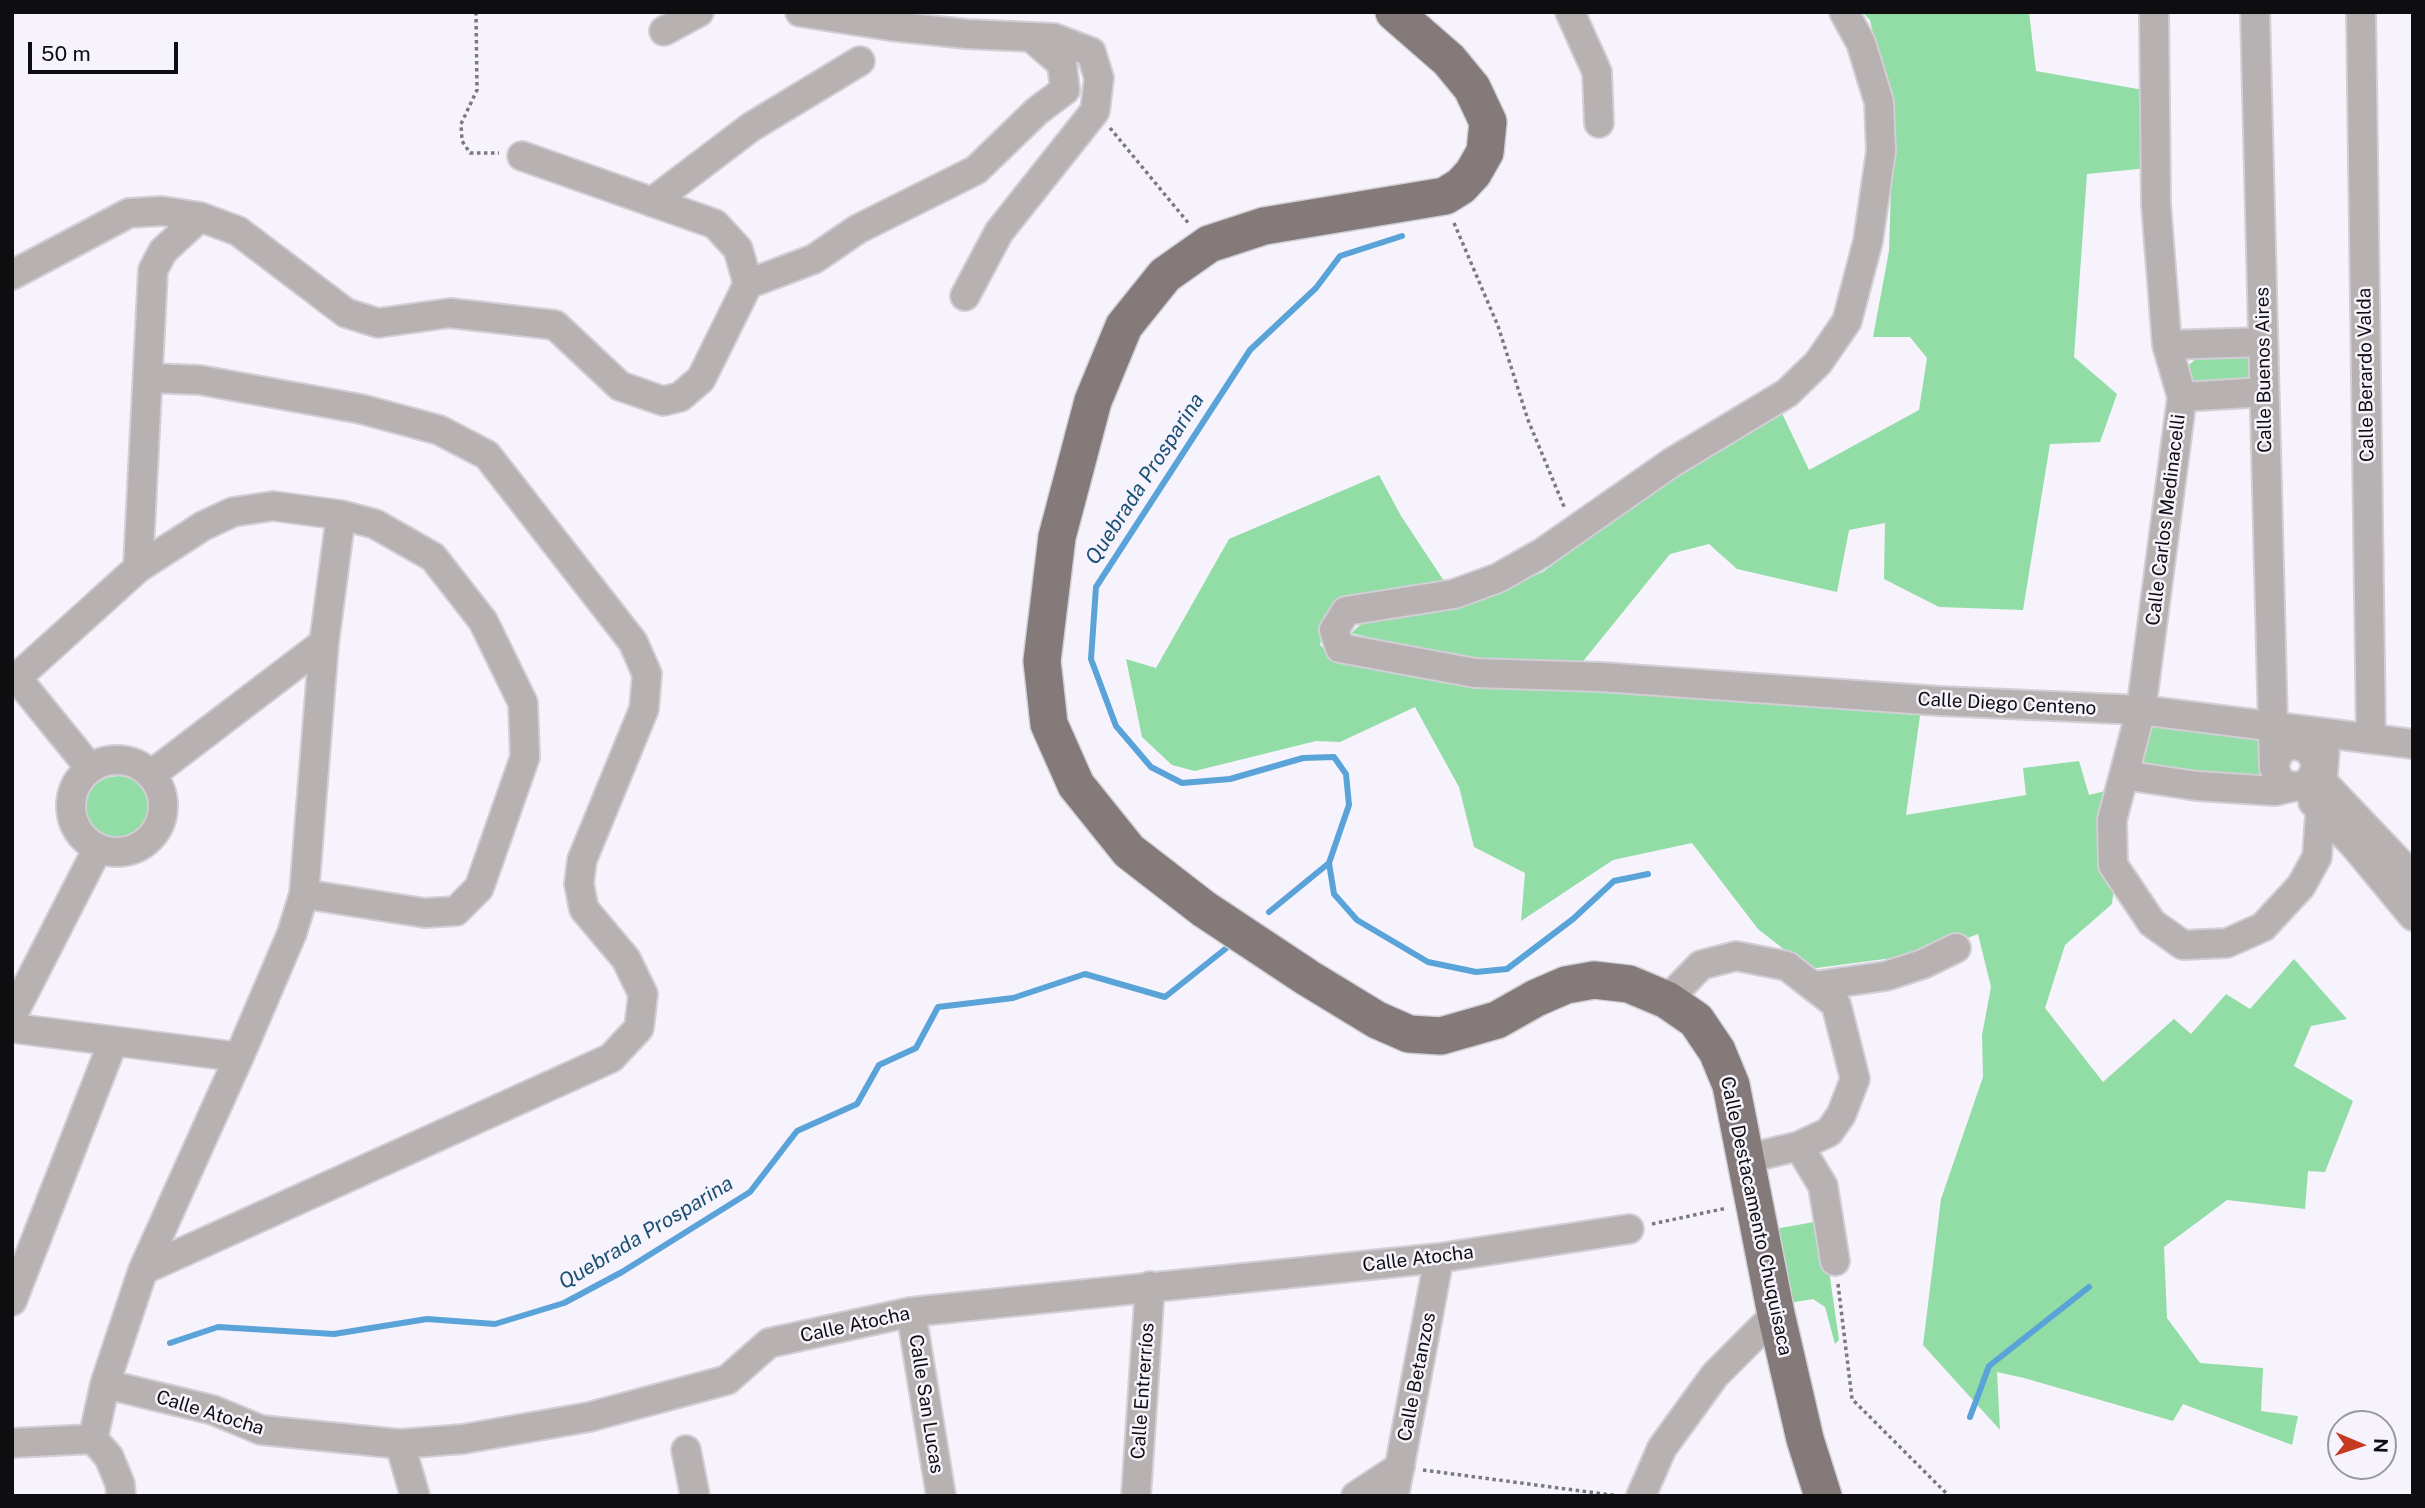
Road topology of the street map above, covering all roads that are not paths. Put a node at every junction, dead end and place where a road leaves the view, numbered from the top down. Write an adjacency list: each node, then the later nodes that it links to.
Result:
1 (699, 12): 11 (street)
2 (800, 12): 10 (street)
3 (864, 12): 10 (street)
4 (1394, 12): 45 (main road, Calle Destacamento Chuquisaca)
5 (1570, 12): 14 (street)
6 (1844, 12): 30 (street, Calle Diego Centeno)
7 (2154, 12): 22 (street, Calle Carlos Medinacelli)
8 (2255, 12): 21 (street, Calle Buenos Aires)
9 (2361, 12): 32 (street, Calle Berardo Valda)
10 (890, 26): 12 (street)
11 (664, 31)
12 (1031, 37): 19 (street); 20 (street)
13 (860, 61): 16 (street)
14 (1599, 123)
15 (522, 156): 16 (street)
16 (652, 202): 19 (street)
17 (201, 217): 18 (street); 19 (street); 23 (street)
18 (12, 275)
19 (748, 284)
20 (965, 296)
21 (2263, 342): 22 (street); 24 (street, Calle Buenos Aires)
22 (2167, 345): 25 (street, Calle Carlos Medinacelli)
23 (149, 378): 27 (street); 55 (street)
24 (2264, 391): 25 (street); 31 (street, Calle Buenos Aires)
25 (2182, 397): 30 (street, Calle Carlos Medinacelli)
26 (341, 515): 27 (street); 28 (street); 41 (street)
27 (138, 568): 29 (street)
28 (324, 643): 36 (street); 41 (street)
29 (14, 680): 35 (street)
30 (2141, 710): 31 (street, Calle Diego Centeno); 37 (street, Calle Carlos Medinacelli)
31 (2272, 727): 33 (street, Calle Diego Centeno); 38 (street, Calle Buenos Aires)
32 (2371, 738): 33 (street, Calle Diego Centeno); 34 (street, Calle Diego Centeno)
33 (2314, 740): 38 (street); 38 (street)
34 (2413, 744)
35 (90, 768): 36 (street); 39 (street)
36 (152, 774): 39 (street)
37 (2124, 775): 38 (street); 38 (street, Calle Carlos Medinacelli)
38 (2304, 784): 40 (street); 42 (street)
39 (98, 848): 46 (street)
40 (2413, 877)
41 (304, 894): 49 (street)
42 (2413, 916)
43 (1956, 948): 44 (street)
44 (1814, 986): 45 (street); 50 (street)
45 (1667, 1000): 51 (main road, Calle Destacamento Chuquisaca)
46 (12, 1016)
47 (12, 1027): 48 (street)
48 (113, 1042): 49 (street); 57 (street)
49 (239, 1057): 55 (street)
50 (1800, 1146): 51 (street); 54 (street)
51 (1745, 1158): 59 (main road, Calle Destacamento Chuquisaca)
52 (1629, 1228): 53 (street, Calle Atocha)
53 (1439, 1258): 56 (street, Calle Atocha); 65 (street, Calle Betanzos)
54 (1835, 1261)
55 (143, 1270): 60 (street)
56 (1150, 1286): 58 (street, Calle Atocha); 70 (street, Calle Entrerríos)
57 (12, 1301)
58 (911, 1312): 63 (street, Calle Atocha); 69 (street, Calle San Lucas)
59 (1776, 1314): 73 (street); 74 (main road, Calle Destacamento Chuquisaca)
60 (105, 1384): 61 (street); 63 (street, Calle Atocha)
61 (93, 1439): 62 (street); 66 (street)
62 (12, 1443)
63 (400, 1444): 67 (street)
64 (686, 1450): 68 (street)
65 (1399, 1467): 71 (street); 72 (street, Calle Betanzos)
66 (121, 1496)
67 (415, 1496)
68 (695, 1496)
69 (941, 1496)
70 (1136, 1496)
71 (1356, 1496)
72 (1394, 1496)
73 (1641, 1496)
74 (1823, 1496)

